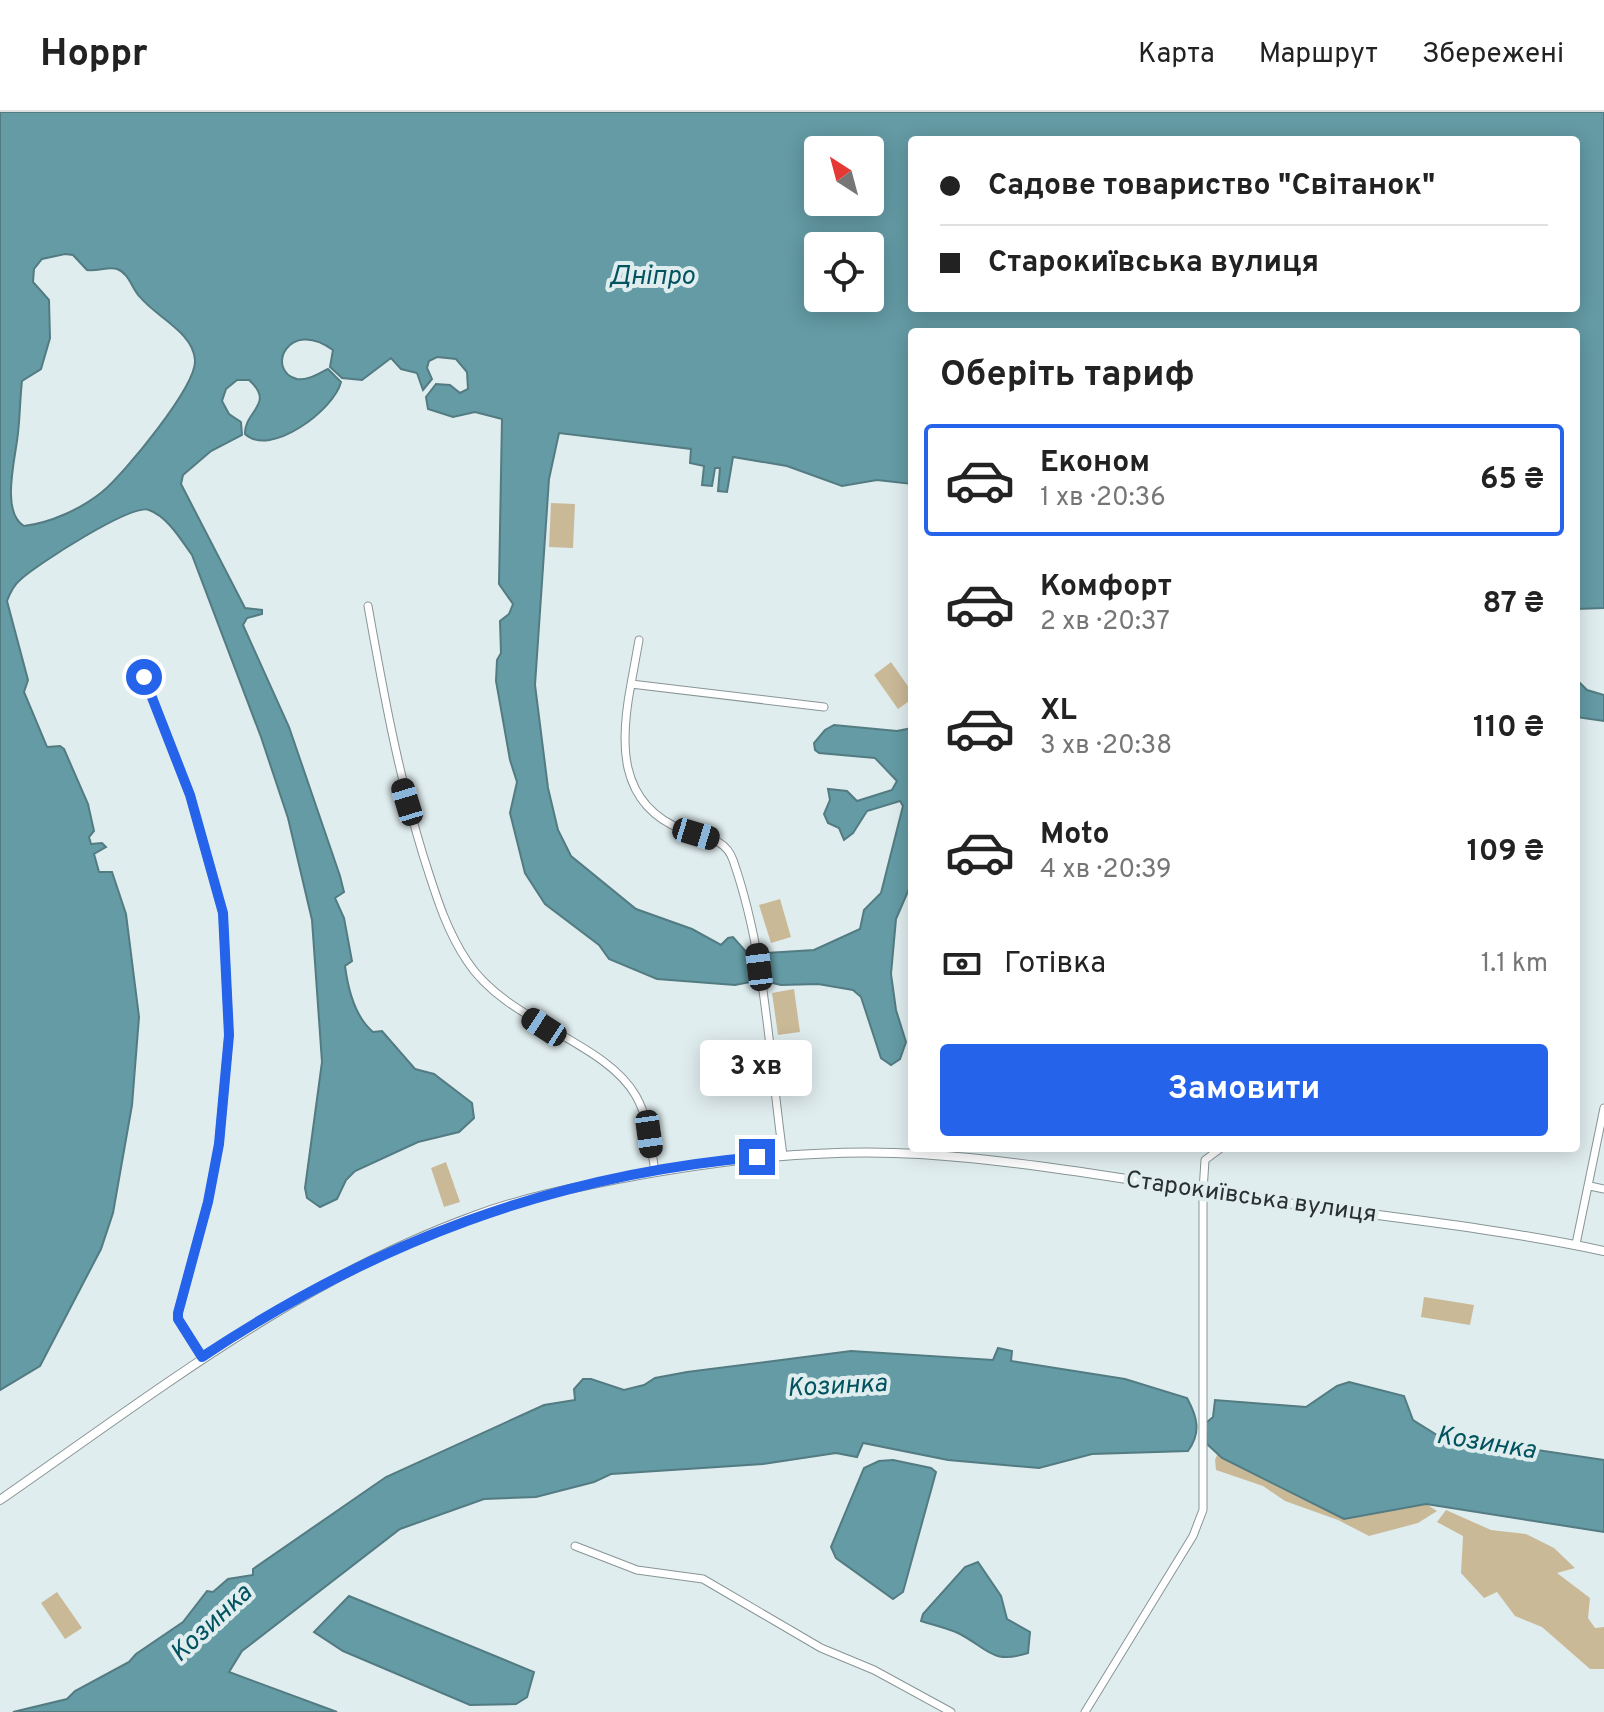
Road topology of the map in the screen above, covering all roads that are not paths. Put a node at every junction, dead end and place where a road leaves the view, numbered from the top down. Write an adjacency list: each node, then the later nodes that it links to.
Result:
1 (368, 606): 11 (street)
2 (639, 640): 4 (street)
3 (144, 677): 17 (street)
4 (631, 684): 5 (street); 10 (street)
5 (824, 707)
6 (1604, 1108): 12 (street)
7 (908, 1151): 10 (street, Старокиївська вулиця)
8 (932, 1152): 14 (street, Старокиївська вулиця)
9 (1216, 1152): 14 (street)
10 (783, 1155): 11 (street, Старокиївська вулиця)
11 (655, 1172): 17 (street, Старокиївська вулиця)
12 (1590, 1186): 13 (street); 15 (street)
13 (1604, 1189)
14 (1203, 1191): 15 (street, Старокиївська вулиця); 21 (street)
15 (1576, 1244): 16 (street, Старокиївська вулиця)
16 (1604, 1251)
17 (202, 1357): 18 (street, Старокиївська вулиця)
18 (0, 1500)
19 (575, 1546): 20 (street)
20 (951, 1712)
21 (1085, 1712)

